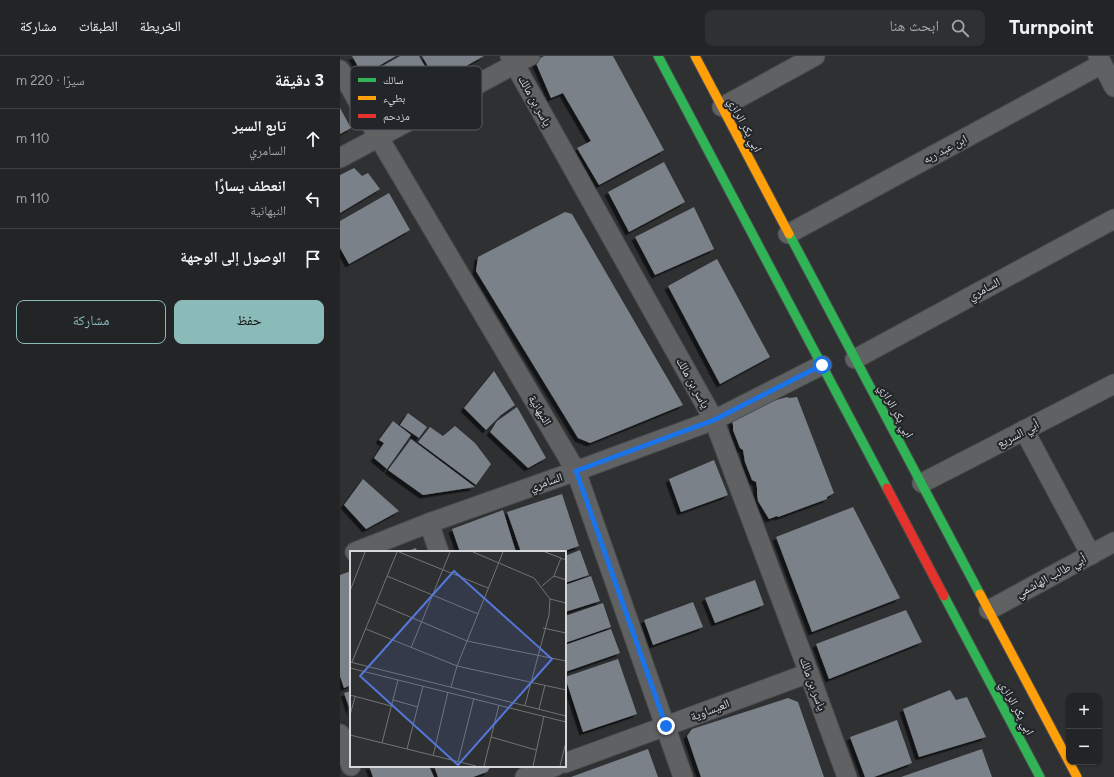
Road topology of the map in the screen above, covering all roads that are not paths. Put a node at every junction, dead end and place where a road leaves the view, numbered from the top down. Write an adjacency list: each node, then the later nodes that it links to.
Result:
1 (658, 56): 18 (street, ابي بكر الرازي)
2 (694, 56): 10 (street, ابي بكر الرازي)
3 (815, 56): 10 (street)
4 (518, 59): 7 (street); 20 (street, ياسر بن مالك)
5 (1100, 60): 9 (street); 16 (street, ابن عبد ربه)
6 (340, 70): 8 (street, النبهانية)
7 (482, 79)
8 (350, 87)
9 (1114, 87)
10 (722, 107): 16 (street, ابي بكر الرازي)
11 (374, 130): 13 (street, النبهانية)
12 (393, 130): 13 (street)
13 (379, 138): 14 (street); 22 (street, النبهانية)
14 (340, 158)
15 (1114, 220): 17 (street, السامري)
16 (788, 234): 17 (street, ابي بكر الرازي)
17 (855, 359): 23 (street, ابي بكر الرازي)
18 (822, 365): 20 (street, السامري); 45 (street, ابي بكر الرازي)
19 (1114, 384): 21 (street, أبي السريع)
20 (714, 420): 22 (street, السامري); 32 (street, ياسر بن مالك)
21 (1024, 430): 23 (street, أبي السريع); 29 (street)
22 (576, 471): 24 (street, السامري); 33 (street, النبهانية)
23 (922, 483): 31 (street, ابي بكر الرازي)
24 (429, 523): 26 (street, السامري); 27 (street)
25 (1114, 542): 29 (street, أبي طالب الهاشمي)
26 (358, 551)
27 (439, 551)
28 (350, 554): 30 (street)
29 (1091, 555): 31 (street, أبي طالب الهاشمي)
30 (340, 558)
31 (989, 610): 46 (street, ابي بكر الرازي)
32 (810, 673): 33 (street, العيساوية); 44 (street, ياسر بن مالك)
33 (666, 726): 36 (street, العيساوية); 43 (street, النبهانية)
34 (340, 734): 35 (street)
35 (350, 763)
36 (566, 763)
37 (351, 767): 40 (street)
38 (513, 767): 41 (street)
39 (553, 767): 42 (street)
40 (355, 777)
41 (517, 777)
42 (525, 777)
43 (683, 777)
44 (847, 777)
45 (1040, 777)
46 (1077, 777)

